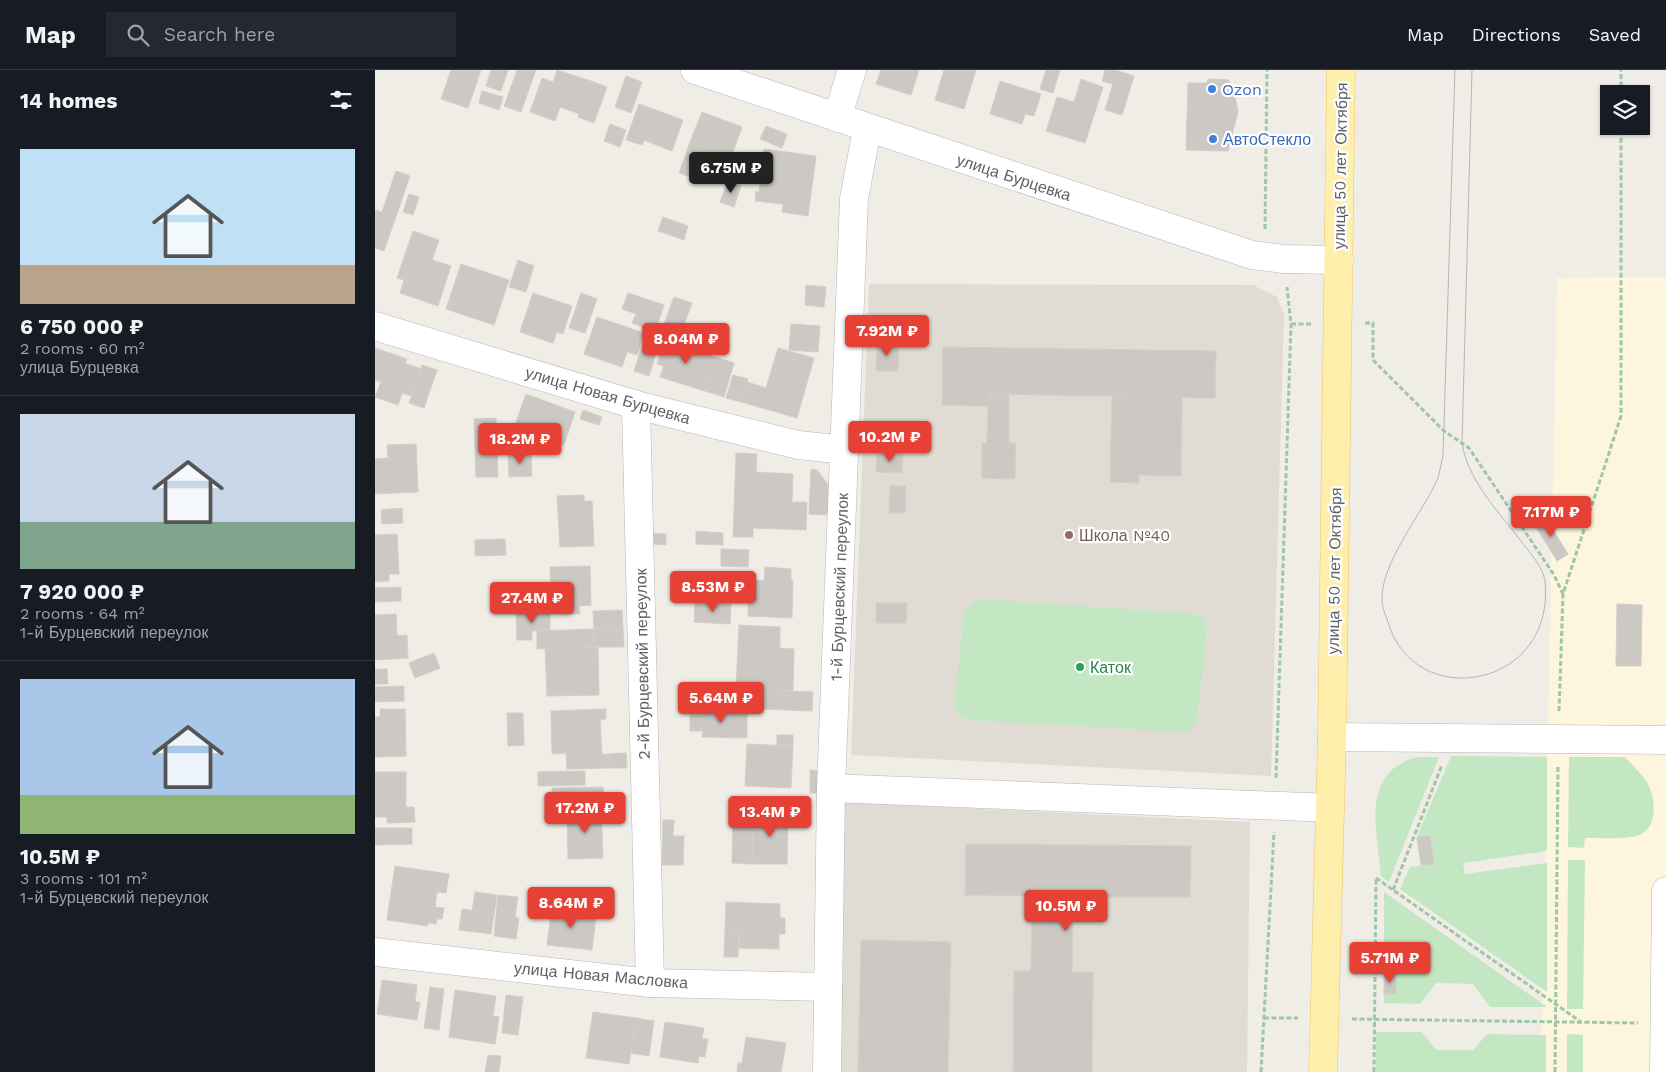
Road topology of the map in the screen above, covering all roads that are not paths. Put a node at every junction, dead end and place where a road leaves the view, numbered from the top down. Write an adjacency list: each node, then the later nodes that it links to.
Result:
1 (695, 70): 4 (street, улица Бурцевка)
2 (852, 70): 4 (street)
3 (1341, 70): 6 (main road, улица 50 лет Октября)
4 (837, 118): 5 (street, улица Бурцевка)
5 (867, 129): 6 (street, улица Бурцевка); 9 (street, 1-й Бурцевский переулок)
6 (1339, 260): 10 (main road, улица 50 лет Октября)
7 (375, 326): 8 (street, улица Новая Бурцевка)
8 (636, 405): 9 (street, улица Новая Бурцевка); 16 (street, 2-й Бурцевский переулок)
9 (845, 450): 12 (street, 1-й Бурцевский переулок)
10 (1332, 737): 11 (street); 13 (main road, улица 50 лет Октября)
11 (1666, 740)
12 (831, 788): 13 (street); 17 (street, 1-й Бурцевский переулок)
13 (1330, 808): 20 (main road, улица 50 лет Октября)
14 (1666, 891): 18 (street)
15 (375, 952): 16 (street, улица Новая Масловка)
16 (650, 983): 17 (street, улица Новая Масловка)
17 (828, 987): 19 (street, 1-й Бурцевский переулок)
18 (1665, 1024): 21 (street)
19 (827, 1072)
20 (1323, 1072)
21 (1664, 1072)

